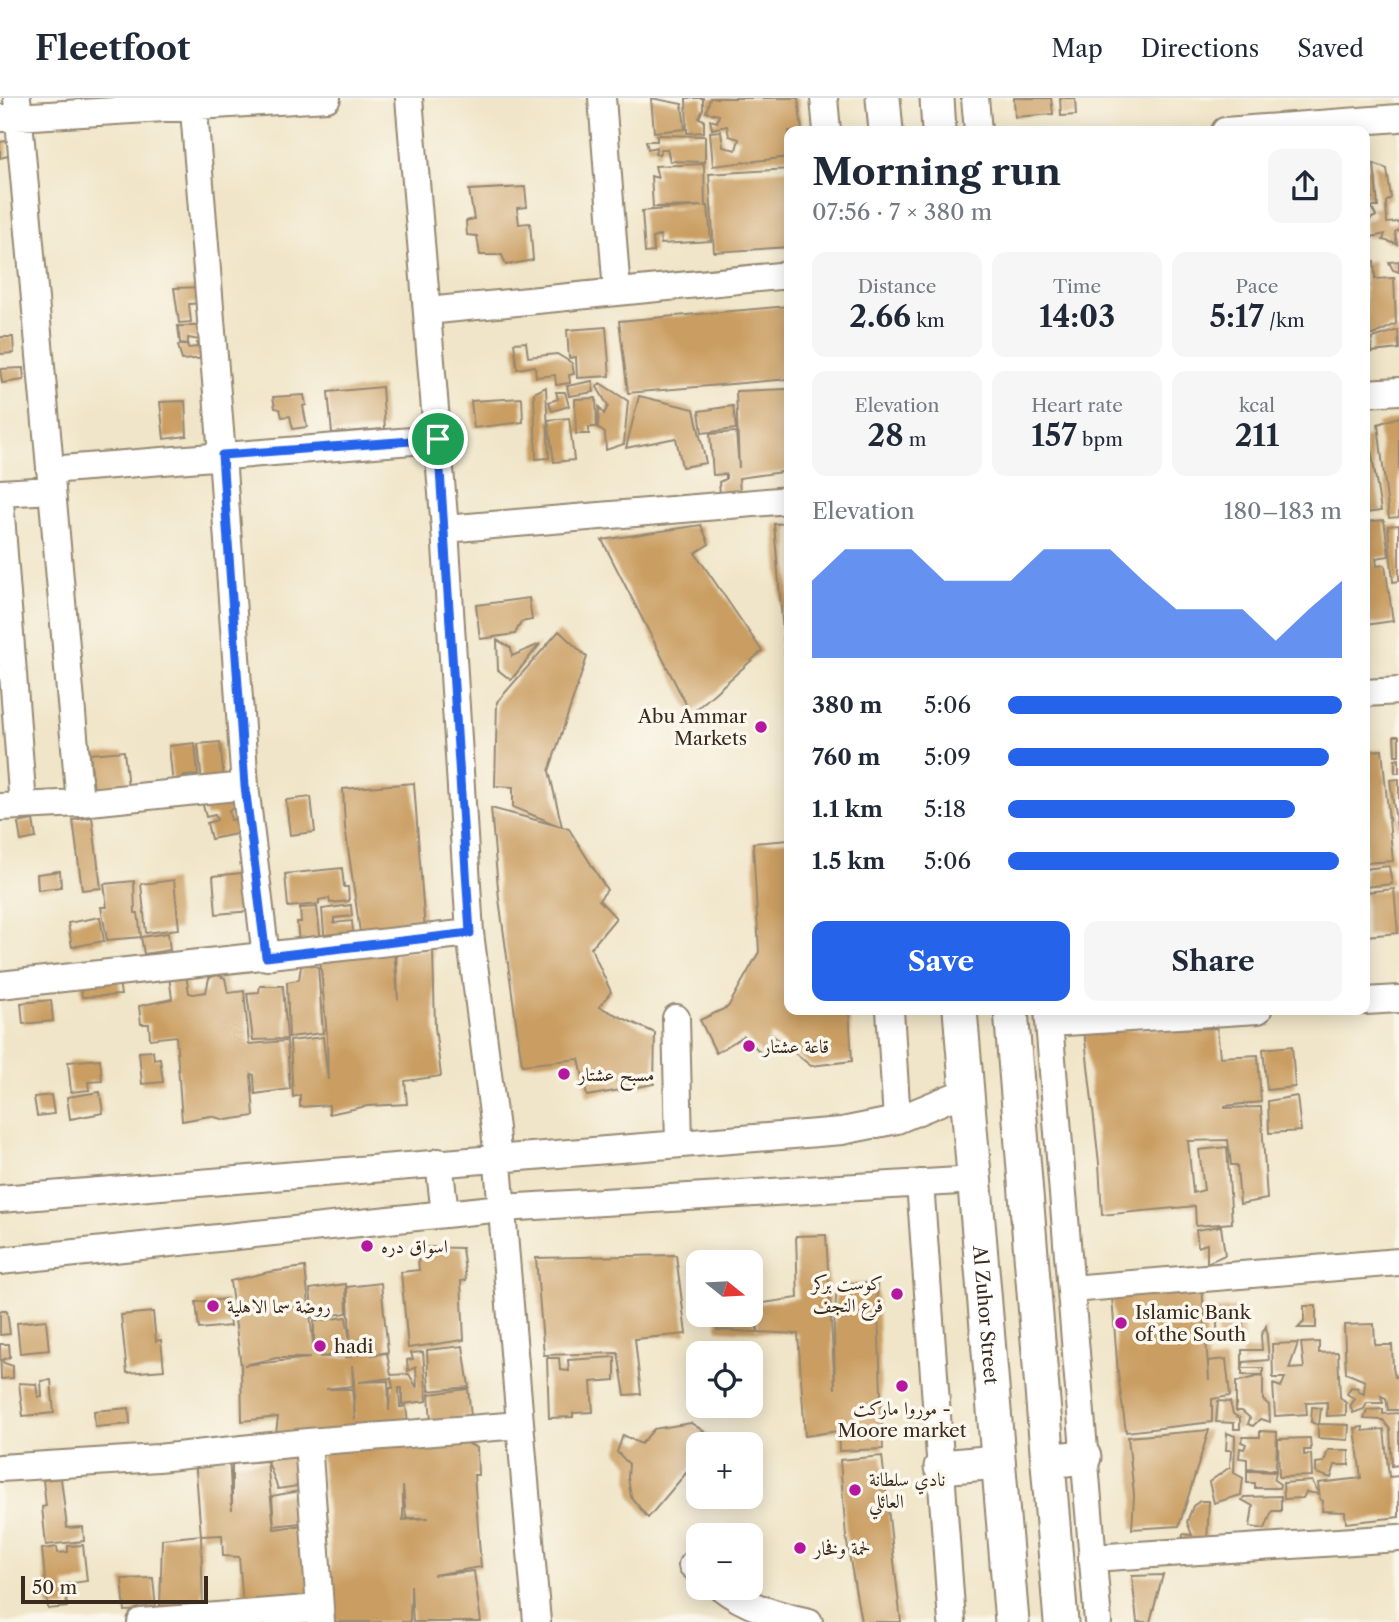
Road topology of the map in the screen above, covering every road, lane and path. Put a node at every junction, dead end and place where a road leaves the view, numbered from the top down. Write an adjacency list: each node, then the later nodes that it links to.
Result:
1 (327, 98): 8 (street)
2 (409, 98): 18 (street)
3 (602, 98): 17 (street)
4 (824, 98): 11 (street)
5 (883, 98): 12 (main road)
6 (937, 98): 13 (main road)
7 (975, 98): 14 (street)
8 (194, 102): 9 (street); 22 (street)
9 (12, 111): 23 (street)
10 (1399, 117): 15 (street)
11 (827, 126)
12 (886, 126)
13 (939, 126)
14 (978, 126)
15 (1287, 126)
16 (784, 275): 17 (street)
17 (617, 292): 18 (street)
18 (427, 311): 21 (street)
19 (1399, 391): 20 (street)
20 (1370, 393)
21 (438, 439): 22 (street); 27 (street)
22 (222, 455): 23 (street); 30 (street)
23 (51, 480): 24 (street); 31 (street)
24 (0, 494)
25 (784, 500): 27 (street)
26 (0, 502): 32 (street)
27 (445, 529): 33 (street)
28 (1399, 691): 29 (street)
29 (1370, 694)
30 (245, 786): 31 (street); 34 (street)
31 (80, 803): 32 (street)
32 (11, 806)
33 (470, 933): 34 (street); 47 (street)
34 (266, 957): 35 (street)
35 (0, 985)
36 (1399, 999): 37 (street)
37 (1370, 1001)
38 (890, 1015): 45 (street)
39 (960, 1015): 44 (main road, Al Zuhor Street)
40 (1011, 1015): 60 (main road)
41 (1109, 1015): 42 (street)
42 (1049, 1017): 56 (street)
43 (677, 1018): 46 (street)
44 (967, 1091): 45 (street); 49 (main road, Al Zuhor Street)
45 (897, 1120): 46 (street)
46 (679, 1143): 47 (street)
47 (498, 1157): 48 (street); 52 (street)
48 (439, 1162): 51 (street); 53 (street)
49 (976, 1180): 50 (street); 61 (main road, Al Zuhor Street)
50 (920, 1184): 52 (street); 62 (street)
51 (0, 1199)
52 (502, 1208): 53 (street); 57 (street)
53 (445, 1214): 54 (street)
54 (0, 1261)
55 (1399, 1262): 56 (street)
56 (1071, 1289): 59 (street)
57 (520, 1425): 58 (street); 69 (street)
58 (308, 1442): 63 (street); 67 (street)
59 (1084, 1457): 60 (main road); 65 (street)
60 (1048, 1461): 73 (main road)
61 (997, 1462): 62 (main road); 72 (main road, Al Zuhor Street)
62 (941, 1467): 71 (street)
63 (0, 1468)
64 (1399, 1538): 65 (street)
65 (1093, 1558): 74 (street)
66 (740, 1600): 70 (street)
67 (320, 1615): 68 (street)
68 (141, 1622)
69 (537, 1622)
70 (809, 1622)
71 (952, 1622)
72 (1012, 1622)
73 (1061, 1622)
74 (1098, 1622)

